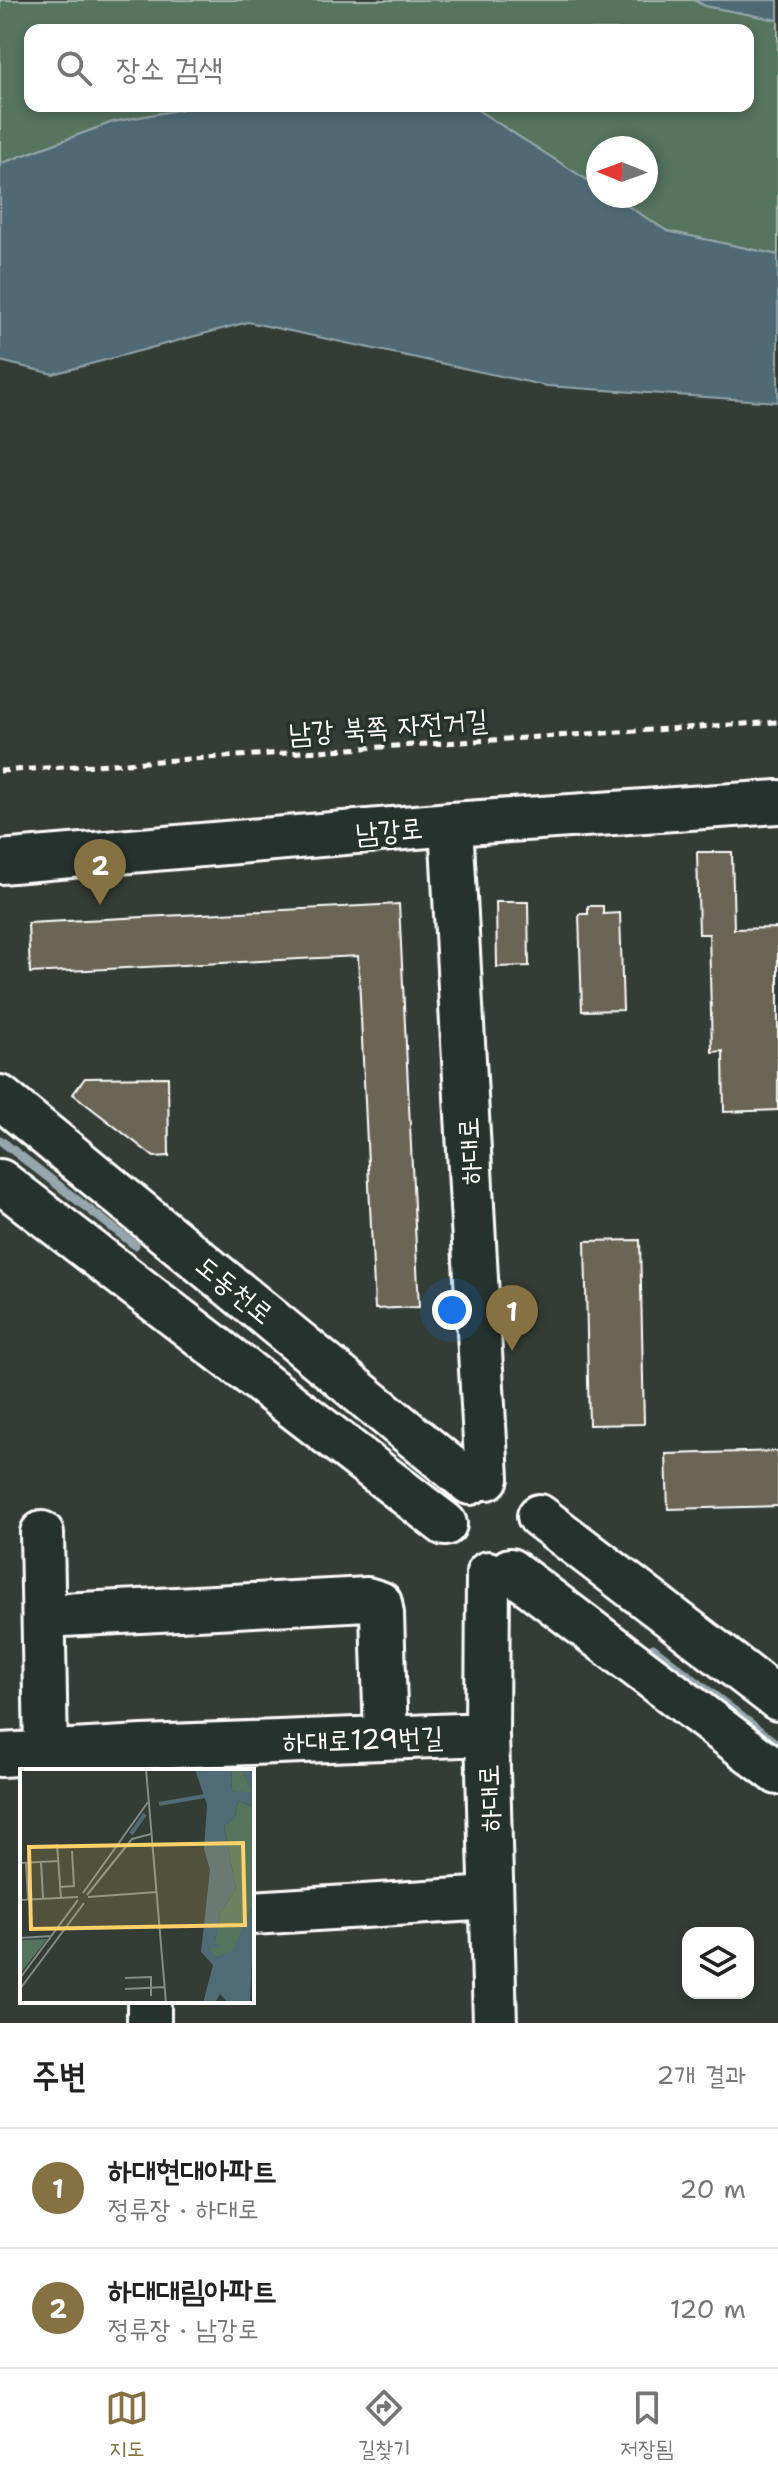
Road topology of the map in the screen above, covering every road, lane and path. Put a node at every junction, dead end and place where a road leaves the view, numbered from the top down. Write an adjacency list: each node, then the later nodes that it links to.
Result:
1 (778, 722): 2 (path, 남강 북쪽 자전거길)
2 (0, 771)
3 (778, 802): 4 (street, 남강로)
4 (451, 824): 5 (street, 남강로); 8 (street, 하대로)
5 (0, 862)
6 (0, 1097): 8 (street, 도동천로)
7 (0, 1181): 10 (street, 도동천로)
8 (479, 1480): 9 (street); 10 (street)
9 (539, 1516): 12 (street); 14 (street)
10 (445, 1524): 12 (street)
11 (42, 1533): 13 (street)
12 (499, 1571): 15 (street, 하대로); 20 (street)
13 (44, 1616): 16 (street); 17 (street)
14 (778, 1699)
15 (487, 1734): 16 (street, 하대로129번길); 21 (street, 하대로)
16 (386, 1738): 19 (street, 하대로129번길)
17 (46, 1753): 18 (street, 하대로129번길); 19 (street, 하대로129번길)
18 (0, 1755)
19 (143, 1759)
20 (778, 1773)
21 (491, 1898): 22 (street); 23 (street, 하대로)
22 (254, 1913)
23 (495, 2023)

